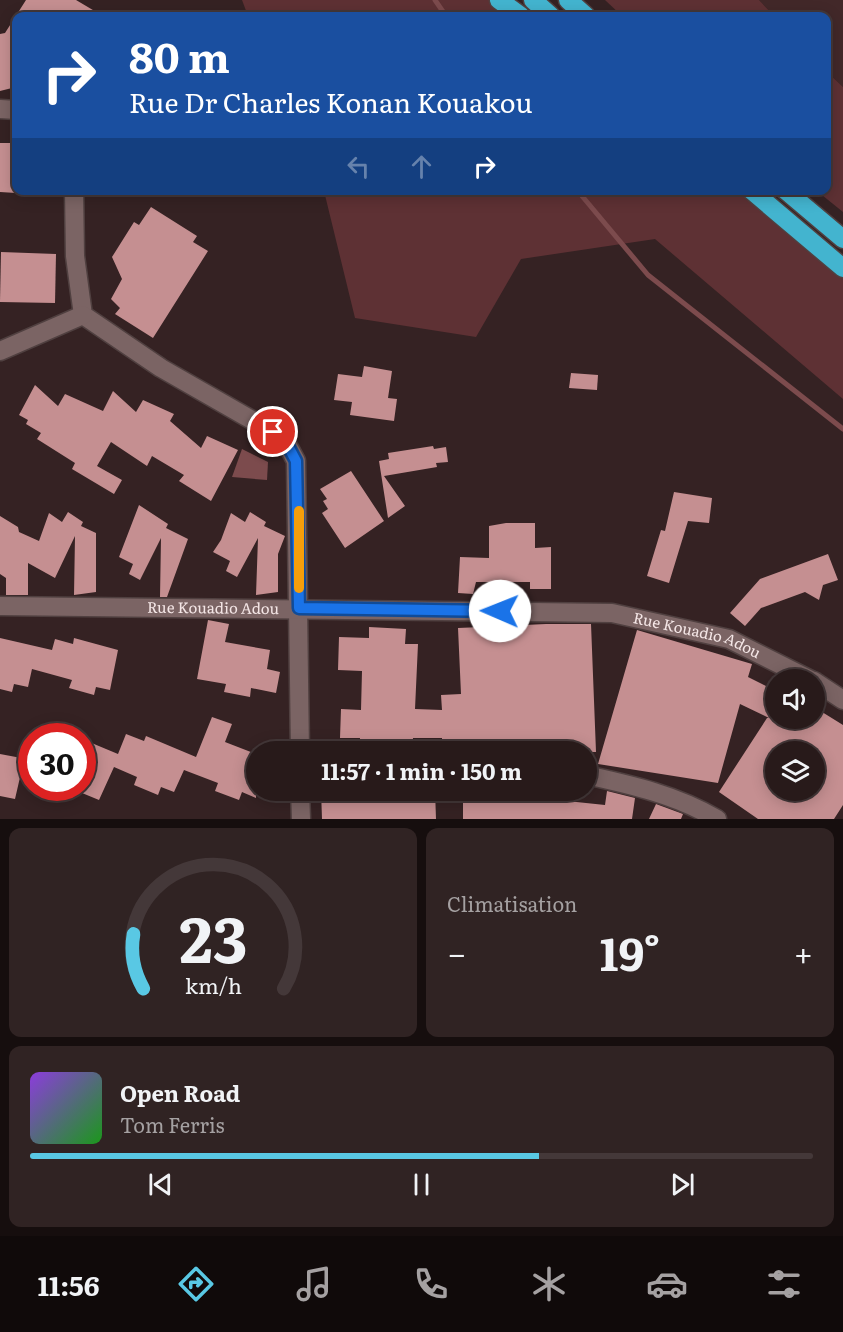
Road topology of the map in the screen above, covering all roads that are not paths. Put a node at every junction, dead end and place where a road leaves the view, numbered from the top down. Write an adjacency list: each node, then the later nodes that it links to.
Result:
1 (500, 0): 4 (highway)
2 (533, 0): 5 (highway)
3 (568, 0): 6 (highway)
4 (516, 12)
5 (546, 12)
6 (582, 12)
7 (75, 195): 12 (street)
8 (757, 195): 11 (highway)
9 (791, 195): 10 (highway)
10 (843, 239)
11 (843, 268)
12 (83, 315): 13 (street); 15 (street)
13 (0, 351)
14 (0, 606): 15 (street, Rue Kouadio Adou)
15 (299, 608): 16 (street, Rue Kouadio Adou); 19 (street)
16 (790, 669)
17 (825, 688): 18 (street, Rue Kouadio Adou)
18 (843, 700)
19 (300, 741)
20 (597, 778): 23 (street)
21 (300, 801): 22 (street)
22 (301, 819)
23 (717, 819)

